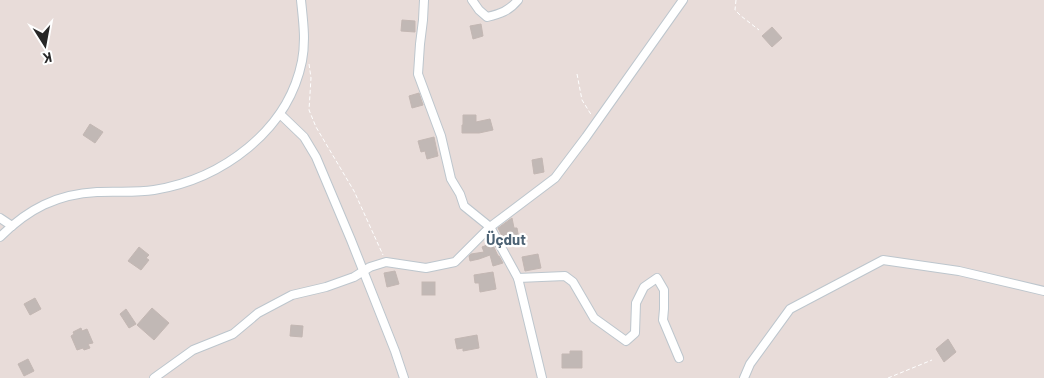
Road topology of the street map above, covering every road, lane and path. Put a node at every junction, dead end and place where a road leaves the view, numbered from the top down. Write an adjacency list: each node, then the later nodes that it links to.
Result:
1 (301, 0): 10 (street)
2 (424, 0): 14 (street)
3 (472, 0): 4 (street)
4 (518, 0)
5 (683, 0): 11 (street)
6 (736, 0): 7 (path)
7 (759, 30)
8 (309, 60): 16 (path)
9 (577, 74): 11 (path)
10 (280, 114): 13 (street); 17 (street)
11 (596, 123): 14 (street)
12 (0, 218): 13 (street)
13 (12, 226): 15 (street)
14 (490, 227): 16 (street); 18 (street)
15 (0, 237)
16 (386, 262): 17 (street)
17 (363, 272): 22 (street); 23 (street)
18 (518, 278): 20 (street); 24 (street)
19 (1044, 291): 25 (street)
20 (679, 358)
21 (932, 360): 26 (path)
22 (154, 378)
23 (404, 378)
24 (542, 378)
25 (744, 378)
26 (888, 378)

